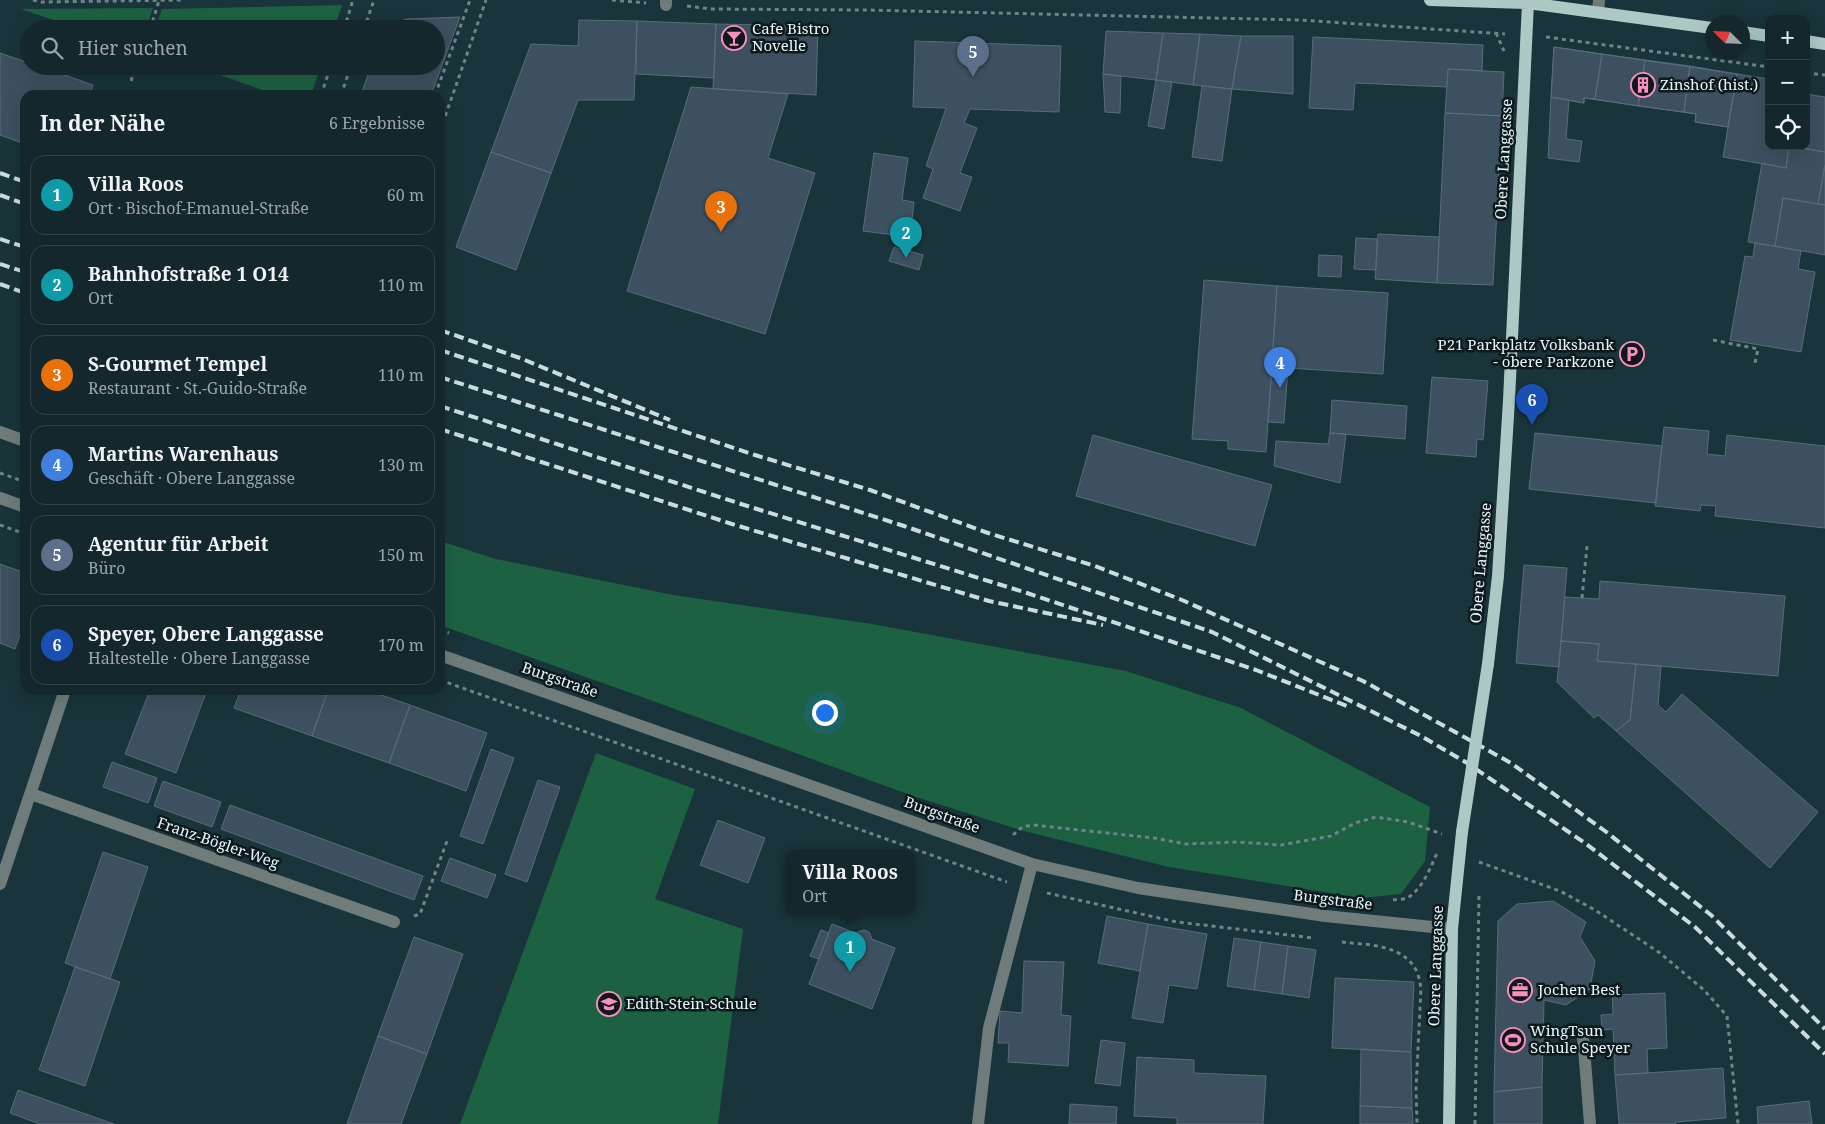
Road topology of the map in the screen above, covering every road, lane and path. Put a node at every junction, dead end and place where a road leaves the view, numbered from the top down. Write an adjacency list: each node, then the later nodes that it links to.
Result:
1 (33, 0): 9 (path)
2 (182, 0): 9 (path)
3 (353, 0): 14 (path)
4 (374, 0): 15 (path)
5 (470, 0): 24 (path)
6 (486, 0): 35 (path)
7 (612, 0): 10 (path)
8 (1430, 0): 11 (main road)
9 (160, 1): 13 (path)
10 (666, 2): 17 (path)
11 (1528, 3): 12 (main road); 53 (main road, Obere Langgasse, bridge)
12 (1598, 6): 16 (main road)
13 (153, 20)
14 (347, 20)
15 (367, 20)
16 (1705, 27)
17 (1496, 33)
18 (1750, 33): 19 (main road)
19 (1765, 35)
20 (1568, 39): 23 (path)
21 (1810, 42): 22 (main road)
22 (1825, 44)
23 (1765, 66)
24 (445, 68)
25 (1810, 73): 30 (path)
26 (133, 75): 31 (path)
27 (328, 75): 32 (path)
28 (348, 75): 33 (path)
29 (442, 75): 34 (path)
30 (1825, 75)
31 (131, 81)
32 (323, 90)
33 (343, 90)
34 (437, 90)
35 (445, 117)
36 (1713, 340): 37 (path)
37 (1756, 362)
38 (0, 432): 39 (street)
39 (20, 439)
40 (0, 498): 41 (street)
41 (20, 505)
42 (0, 525): 43 (path)
43 (20, 532)
44 (1587, 546): 45 (path)
45 (1582, 598)
46 (445, 632): 47 (path)
47 (449, 633)
48 (445, 657): 59 (street, Burgstraße)
49 (63, 695): 50 (street)
50 (31, 794): 61 (street); 64 (street, Franz-Bögler-Weg)
51 (1442, 829): 52 (path)
52 (1441, 834): 53 (path); 54 (path)
53 (1462, 836): 65 (main road, Obere Langgasse)
54 (1019, 838)
55 (447, 841): 64 (path)
56 (1439, 844): 63 (path)
57 (1480, 855): 58 (path)
58 (1480, 862): 60 (path); 73 (path)
59 (1032, 864): 65 (street, Burgstraße); 68 (street)
60 (1480, 871)
61 (0, 884)
62 (1479, 890): 71 (path)
63 (1390, 900)
64 (394, 922)
65 (1452, 929): 70 (main road, Obere Langgasse)
66 (1383, 946): 69 (path)
67 (1583, 1035): 72 (street)
68 (978, 1124)
69 (1417, 1124)
70 (1448, 1124)
71 (1475, 1124)
72 (1590, 1124)
73 (1738, 1124)

